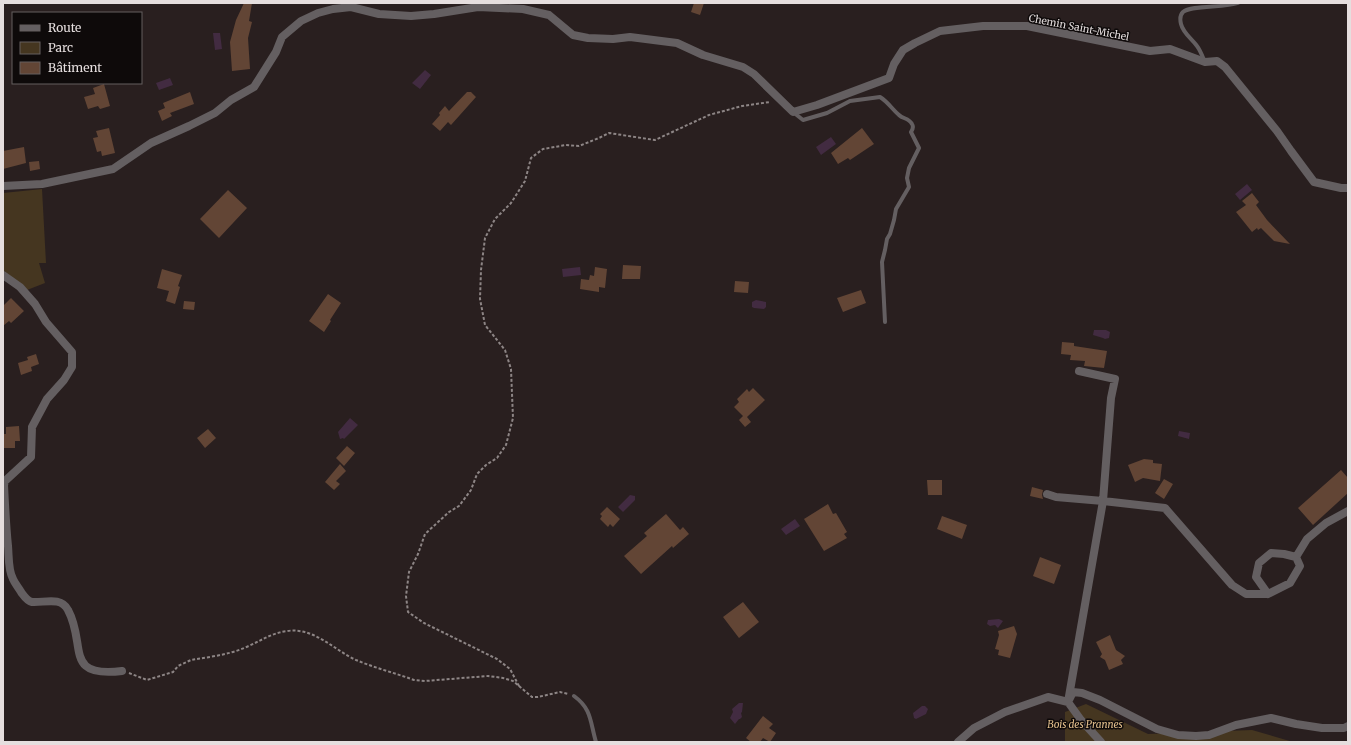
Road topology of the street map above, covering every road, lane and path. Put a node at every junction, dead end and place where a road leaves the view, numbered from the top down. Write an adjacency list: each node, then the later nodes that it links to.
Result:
1 (1238, 3): 2 (lane)
2 (1204, 62): 4 (street, Chemin Saint-Michel); 6 (street, Chemin Saint-Michel)
3 (784, 104): 4 (street); 5 (street); 16 (path)
4 (793, 112): 8 (lane)
5 (3, 186)
6 (1348, 188)
7 (3, 275): 15 (street)
8 (884, 322)
9 (1079, 371): 11 (street)
10 (1047, 494): 11 (street)
11 (1103, 501): 14 (street); 18 (street)
12 (1348, 511): 13 (street)
13 (1296, 557): 14 (street); 14 (street)
14 (1268, 594)
15 (122, 671): 16 (path)
16 (519, 686): 17 (path)
17 (574, 696): 20 (lane)
18 (1068, 702): 19 (street); 21 (street); 22 (street)
19 (1348, 726)
20 (596, 742)
21 (958, 742)
22 (1101, 742)

